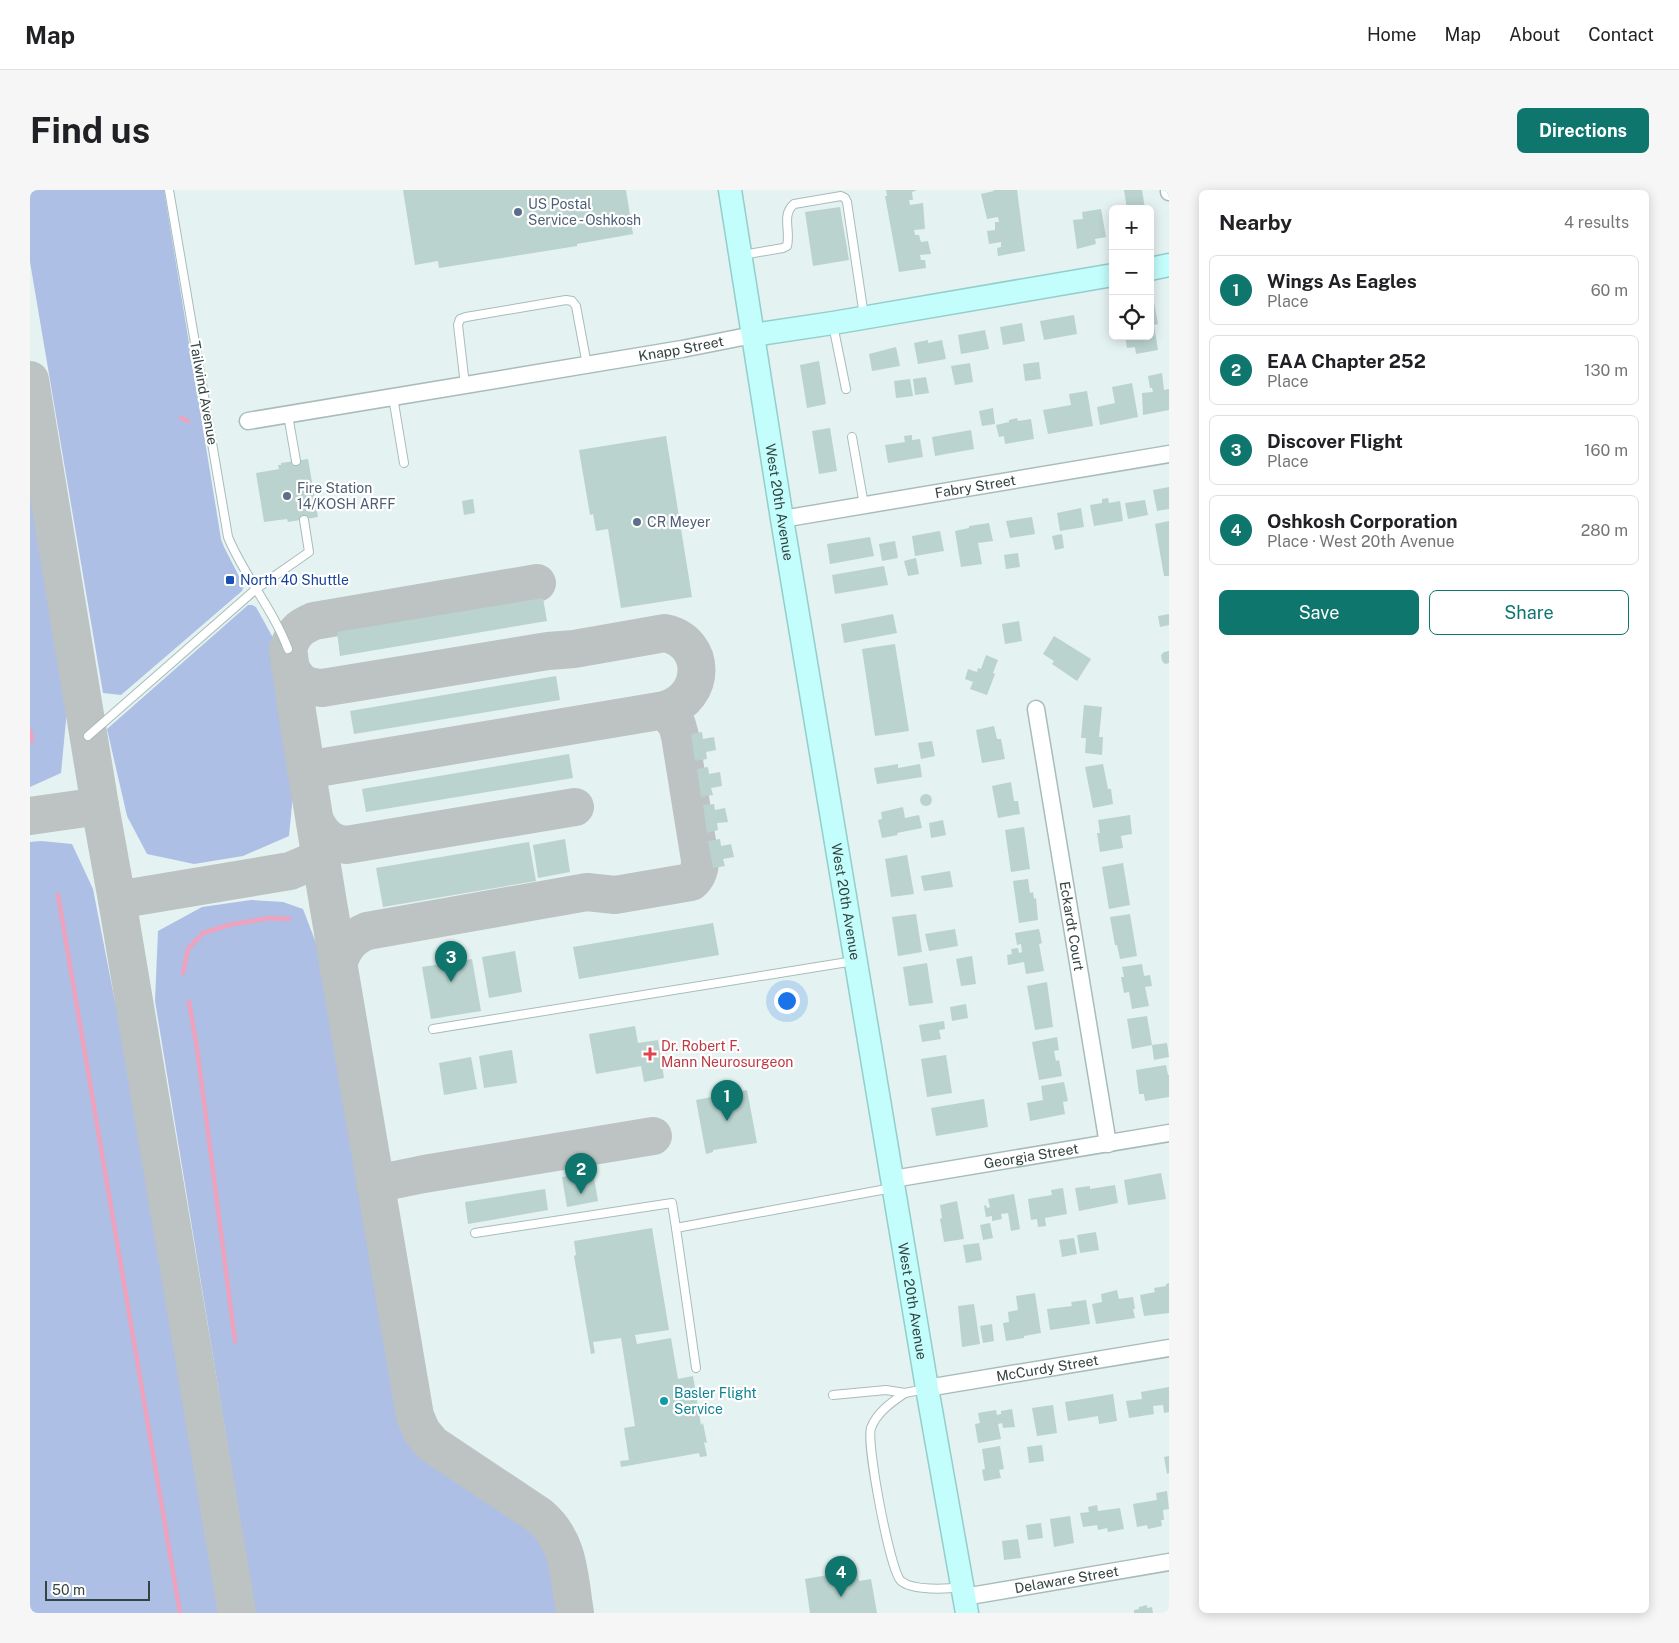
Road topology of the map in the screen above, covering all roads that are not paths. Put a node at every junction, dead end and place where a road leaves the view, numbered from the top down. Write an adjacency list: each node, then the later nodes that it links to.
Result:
1 (170, 190): 23 (lane, Tailwind Avenue)
2 (730, 190): 3 (main road, West 20th Avenue)
3 (740, 255): 7 (lane); 9 (main road, West 20th Avenue)
4 (1169, 265): 5 (main road)
5 (1154, 268)
6 (1109, 276): 7 (main road, Knapp Street)
7 (864, 318): 8 (main road, Knapp Street)
8 (833, 323): 9 (main road, Knapp Street); 12 (lane)
9 (753, 335): 10 (street, Knapp Street); 21 (main road, West 20th Avenue)
10 (587, 365): 11 (street, Knapp Street); 11 (lane)
11 (465, 385): 13 (street, Knapp Street)
12 (846, 389)
13 (393, 397): 14 (street, Knapp Street); 19 (lane)
14 (288, 415): 15 (street, Knapp Street); 18 (lane)
15 (248, 422)
16 (852, 437): 20 (lane)
17 (1169, 454): 20 (street, Fabry Street)
18 (296, 461)
19 (404, 463)
20 (864, 505): 21 (street, Fabry Street)
21 (782, 519): 27 (main road, West 20th Avenue)
22 (304, 520): 23 (lane)
23 (256, 589): 24 (lane, Tailwind Avenue); 26 (lane)
24 (288, 649)
25 (1036, 709): 30 (street, Eckardt Court)
26 (88, 736)
27 (856, 960): 28 (lane); 31 (main road, West 20th Avenue)
28 (433, 1029)
29 (1169, 1133): 30 (street, Georgia Street)
30 (1108, 1144): 31 (street, Georgia Street)
31 (893, 1184): 32 (lane); 36 (main road, West 20th Avenue)
32 (676, 1228): 33 (lane); 35 (lane)
33 (474, 1233)
34 (1169, 1348): 36 (street, McCurdy Street)
35 (696, 1368)
36 (927, 1388): 37 (lane); 40 (main road, West 20th Avenue)
37 (905, 1393): 38 (lane); 40 (lane)
38 (833, 1395)
39 (1169, 1562): 40 (street, Delaware Street)
40 (965, 1599)

